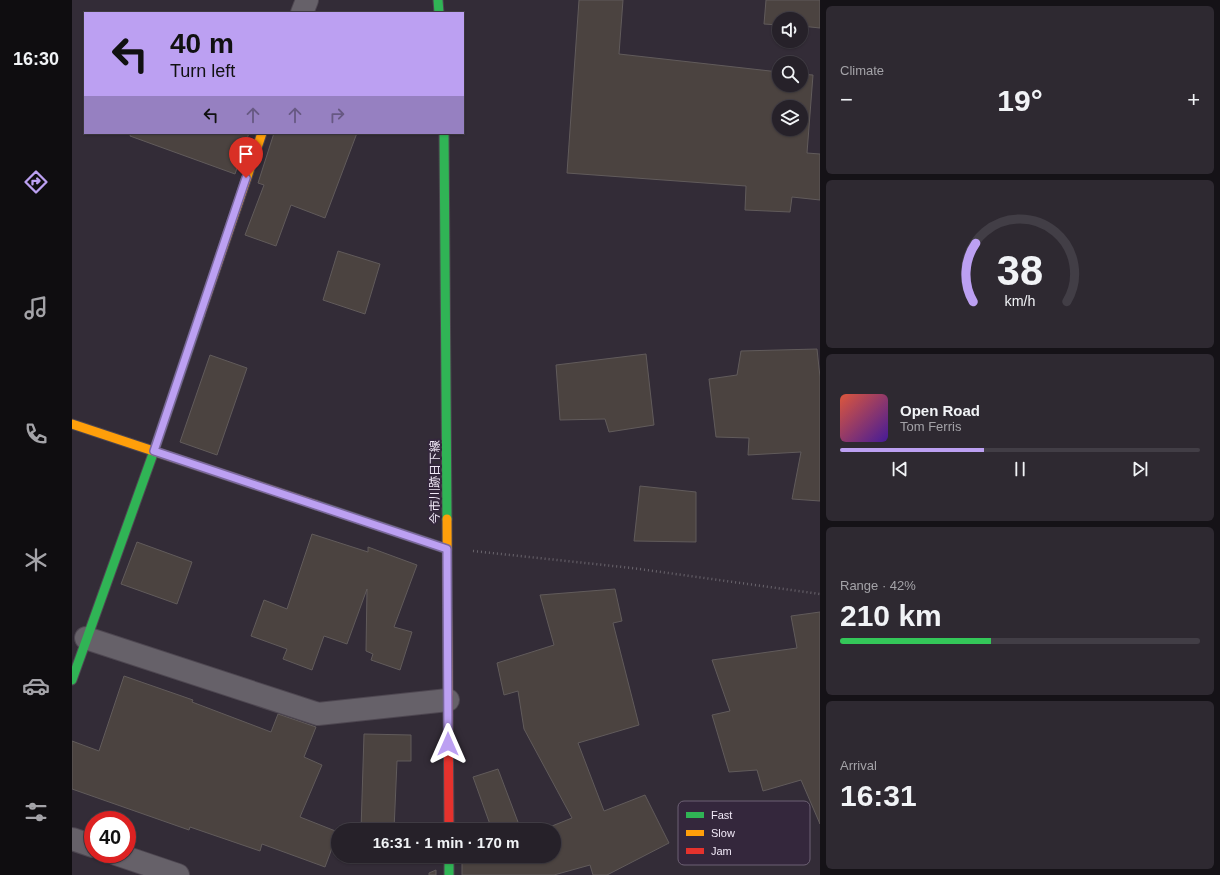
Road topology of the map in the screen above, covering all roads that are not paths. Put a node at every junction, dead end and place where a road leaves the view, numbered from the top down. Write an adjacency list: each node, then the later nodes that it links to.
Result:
1 (307, 0): 3 (street)
2 (438, 0): 4 (street)
3 (302, 12)
4 (439, 12)
5 (262, 134): 8 (street)
6 (444, 134): 9 (street, 今市川跡日下線)
7 (72, 424): 8 (street)
8 (154, 451): 9 (street); 10 (street)
9 (447, 549): 12 (street, 今市川跡日下線)
10 (86, 638): 11 (street); 12 (street)
11 (72, 680)
12 (448, 700): 13 (street, 今市川跡日下線)
13 (449, 823)
14 (72, 839): 15 (street)
15 (84, 843)
16 (136, 861): 18 (street)
17 (449, 863): 19 (street)
18 (178, 875)
19 (449, 875)

